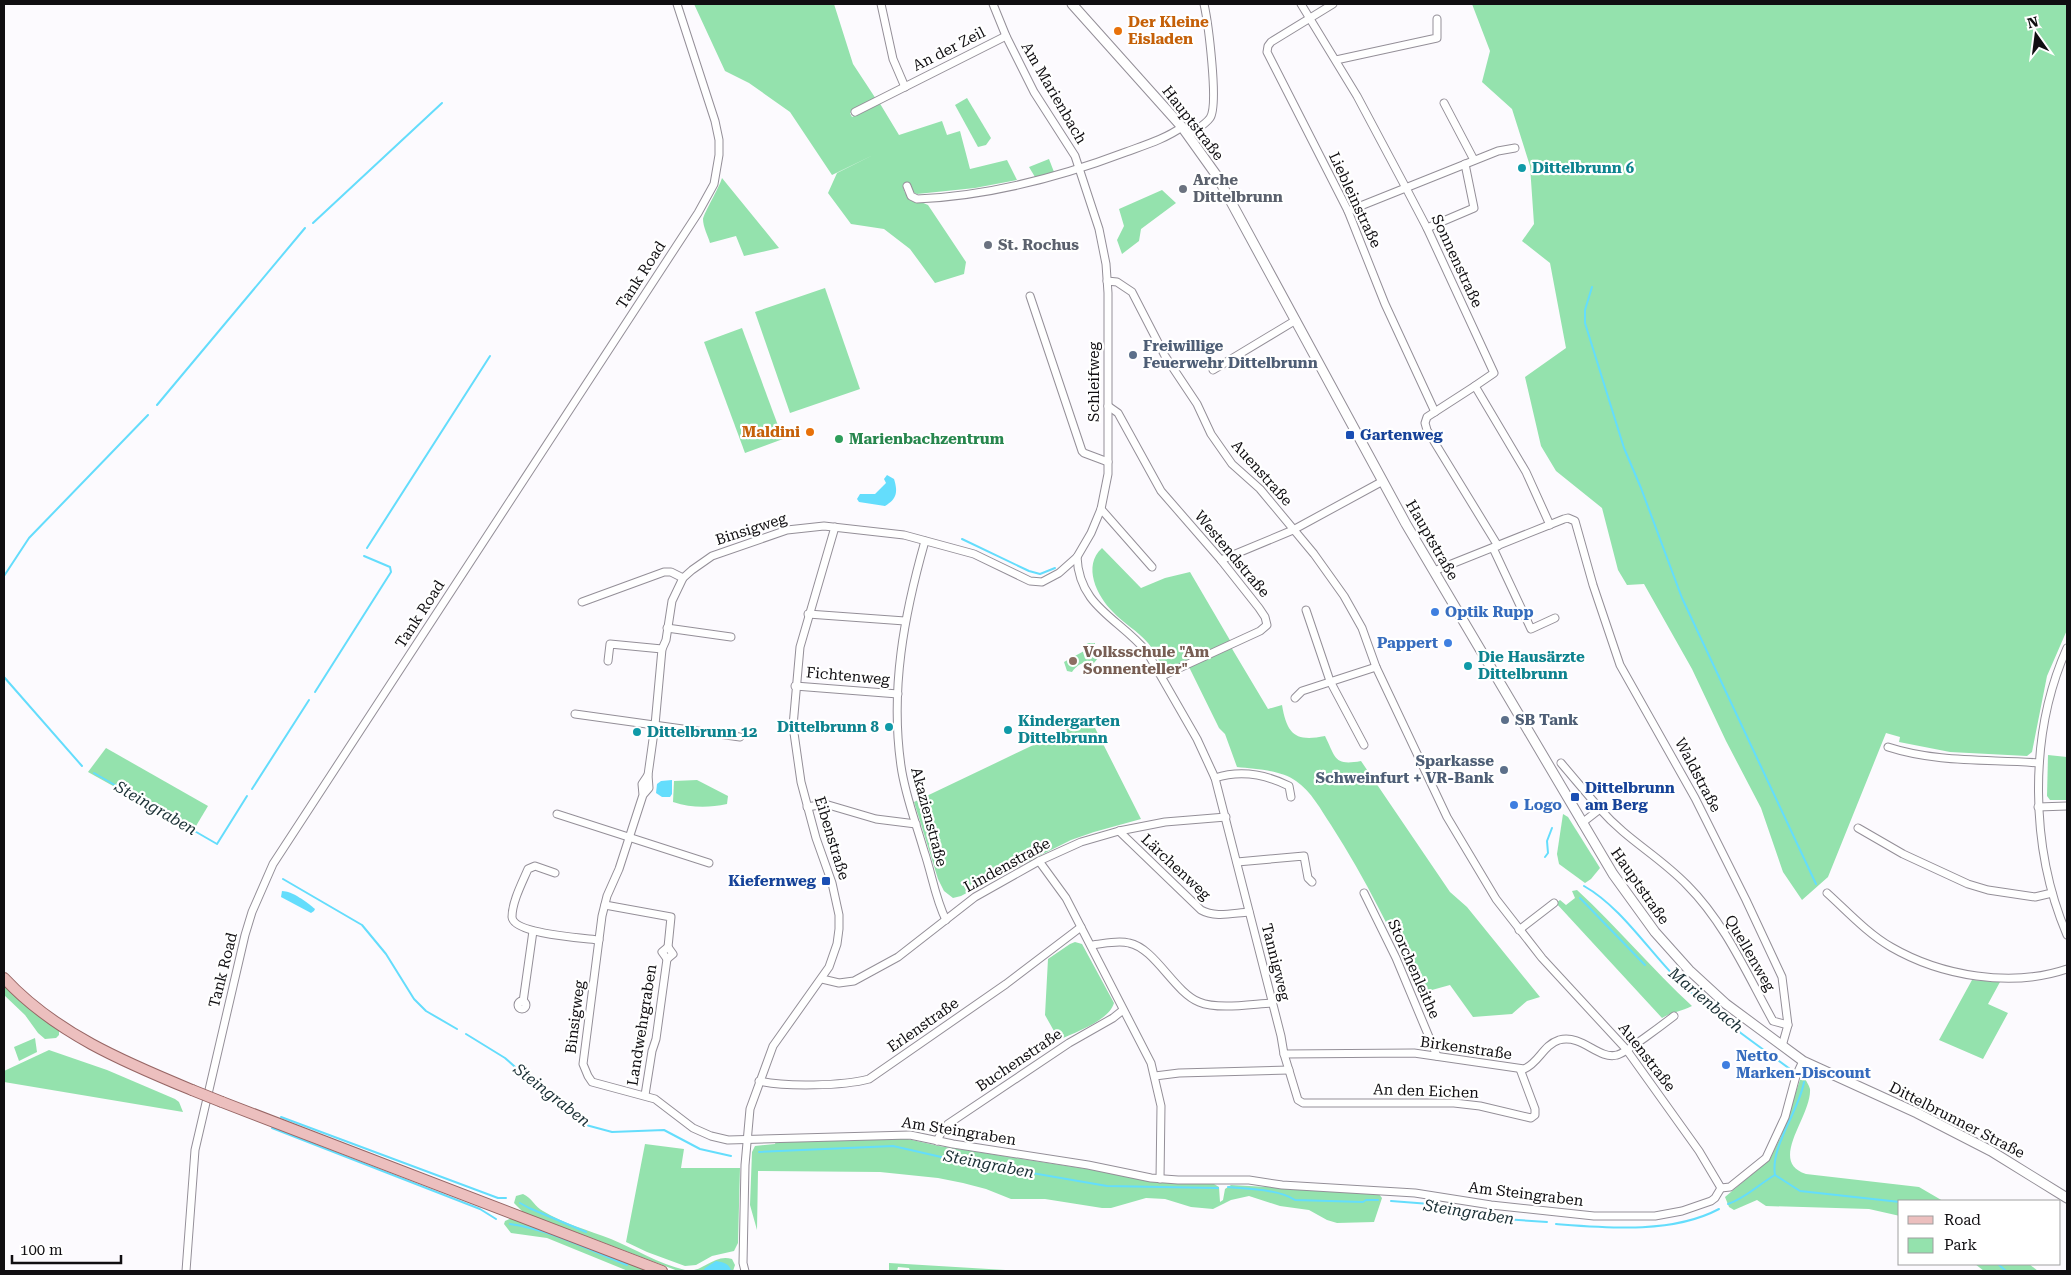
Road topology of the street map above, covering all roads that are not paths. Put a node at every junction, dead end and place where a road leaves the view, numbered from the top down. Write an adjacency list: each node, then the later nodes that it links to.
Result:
1 (676, 4): 124 (street, Tank Road)
2 (881, 4): 12 (street, An der Zeil)
3 (993, 4): 10 (street, Am Marienbach)
4 (1072, 4): 15 (street, Hauptstraße)
5 (1204, 4): 16 (street)
6 (1301, 4): 9 (street, Sonnenstraße)
7 (1333, 4): 9 (street, Liebleinstraße)
8 (1437, 19): 11 (street)
9 (1310, 20): 11 (street, Sonnenstraße); 23 (street, Liebleinstraße)
10 (1006, 36): 12 (street, An der Zeil); 20 (street, Am Marienbach)
11 (1336, 60): 22 (street, Sonnenstraße)
12 (905, 87): 14 (street, An der Zeil)
13 (1444, 103): 18 (street)
14 (855, 112)
15 (1182, 128): 16 (street, Hauptstraße); 20 (street)
16 (1188, 135): 27 (street, Hauptstraße)
17 (1515, 148): 18 (street)
18 (1474, 160): 19 (street)
19 (1465, 164): 22 (street); 24 (street)
20 (1080, 169): 21 (street); 25 (street, Schleifweg)
21 (907, 186)
22 (1406, 188): 23 (street); 24 (street, Sonnenstraße)
23 (1348, 212): 31 (street, Liebleinstraße)
24 (1427, 228): 29 (street, Sonnenstraße)
25 (1107, 281): 30 (street, Schleifweg); 37 (street, Auenstraße)
26 (1030, 296): 32 (street)
27 (1296, 320): 28 (street); 33 (street, Hauptstraße)
28 (1213, 370)
29 (1475, 386): 31 (street); 35 (street)
30 (1108, 406): 32 (street, Schleifweg); 41 (street, Westendstraße)
31 (1436, 412): 39 (street)
32 (1108, 462): 34 (street, Schleifweg)
33 (1382, 481): 37 (street); 43 (street, Hauptstraße)
34 (1101, 509): 40 (street, Schleifweg); 42 (street)
35 (1550, 525): 39 (street); 107 (street, Waldstraße)
36 (835, 527): 38 (street, Binsigweg); 44 (street, Binsigweg); 48 (street, Eibenstraße)
37 (1293, 530): 41 (street); 56 (street, Auenstraße)
38 (925, 541): 45 (street, Binsigweg); 50 (street, Akazienstraße)
39 (1496, 547): 43 (street); 49 (street)
40 (1077, 556): 45 (street, Schleifweg); 57 (street, Tannigweg)
41 (1221, 560): 57 (street, Westendstraße)
42 (1152, 567)
43 (1434, 571): 77 (street, Hauptstraße)
44 (683, 578): 46 (street); 51 (street, Binsigweg)
45 (1051, 579)
46 (582, 602)
47 (1306, 610): 58 (street)
48 (808, 614): 50 (street); 59 (street, Eibenstraße)
49 (1554, 618)
50 (905, 621): 60 (street, Akazienstraße)
51 (667, 628): 52 (street); 54 (street, Binsigweg)
52 (731, 637)
53 (2067, 648): 68 (street)
54 (662, 649): 55 (street); 63 (street, Binsigweg)
55 (608, 661)
56 (1376, 667): 58 (street); 95 (street, Auenstraße)
57 (1162, 676): 69 (street, Tannigweg)
58 (1330, 681): 61 (street); 65 (street)
59 (795, 686): 60 (street, Fichtenweg); 72 (street, Eibenstraße)
60 (898, 694): 78 (street, Akazienstraße)
61 (1295, 698)
62 (575, 714): 63 (street)
63 (655, 725): 64 (street); 81 (street, Binsigweg)
64 (740, 737)
65 (1364, 744)
66 (1888, 747): 68 (street)
67 (1562, 763): 74 (street, Quellenweg)
68 (2039, 763): 73 (street)
69 (1215, 778): 70 (street); 76 (street, Tannigweg)
70 (1292, 797)
71 (2067, 806): 73 (street)
72 (807, 807): 78 (street); 102 (street, Eibenstraße)
73 (2038, 807): 89 (street)
74 (1600, 809): 77 (street); 107 (street, Quellenweg)
75 (556, 814): 81 (street)
76 (1226, 817): 80 (street, Lindenstraße); 84 (street, Tannigweg)
77 (1582, 823): 108 (street, Hauptstraße)
78 (916, 824): 93 (street, Akazienstraße)
79 (1858, 828): 89 (street)
80 (1119, 831): 82 (street, Lindenstraße); 92 (street, Lärchenweg)
81 (629, 838): 83 (street); 91 (street, Binsigweg)
82 (1039, 861): 93 (street, Lindenstraße); 94 (street)
83 (709, 862)
84 (1237, 862): 86 (street); 92 (street, Tannigweg)
85 (555, 873): 96 (street)
86 (1312, 882)
87 (1364, 893): 111 (street, Storchenleithe)
88 (1827, 893): 100 (street)
89 (2052, 893): 97 (street)
90 (1554, 903): 95 (street)
91 (605, 905): 98 (street, Binsigweg); 117 (street, Landwehrgraben)
92 (1250, 912): 104 (street, Tannigweg)
93 (946, 920): 102 (street, Lindenstraße)
94 (1081, 927): 99 (street); 116 (street, Erlenstraße)
95 (1519, 930): 109 (street, Auenstraße)
96 (533, 931): 98 (street); 103 (street)
97 (2067, 935)
98 (599, 940): 117 (street, Binsigweg)
99 (1090, 945): 104 (street); 105 (street)
100 (2067, 969)
101 (4, 978): 125 (main road, bridge)
102 (822, 979): 116 (street, Eibenstraße)
103 (523, 1002)
104 (1272, 1003): 110 (street, Tannigweg)
105 (1123, 1010): 115 (street); 119 (street, Buchenstraße)
106 (1674, 1016): 109 (street)
107 (1788, 1025): 108 (street, Waldstraße)
108 (1782, 1046): 112 (street, Hauptstraße)
109 (1626, 1049): 113 (street, Birkenstraße); 121 (street, Auenstraße)
110 (1284, 1054): 111 (street, Birkenstraße); 114 (street, Tannigweg)
111 (1438, 1056): 113 (street, Birkenstraße)
112 (1803, 1060): 121 (street, Am Steingraben); 122 (street, Dittelbrunner Straße)
113 (1520, 1069): 114 (street, An den Eichen)
114 (1289, 1070): 115 (street)
115 (1155, 1076): 120 (street)
116 (759, 1081): 118 (street, Eibenstraße)
117 (645, 1095): 118 (street, Binsigweg)
118 (747, 1139): 119 (street, Am Steingraben); 123 (street)
119 (937, 1141): 120 (street, Am Steingraben)
120 (1160, 1179): 121 (street, Am Steingraben)
121 (1721, 1188)
122 (2067, 1198)
123 (743, 1263): 126 (street); 127 (street)
124 (186, 1271)
125 (662, 1271)
126 (738, 1271)
127 (746, 1271)

